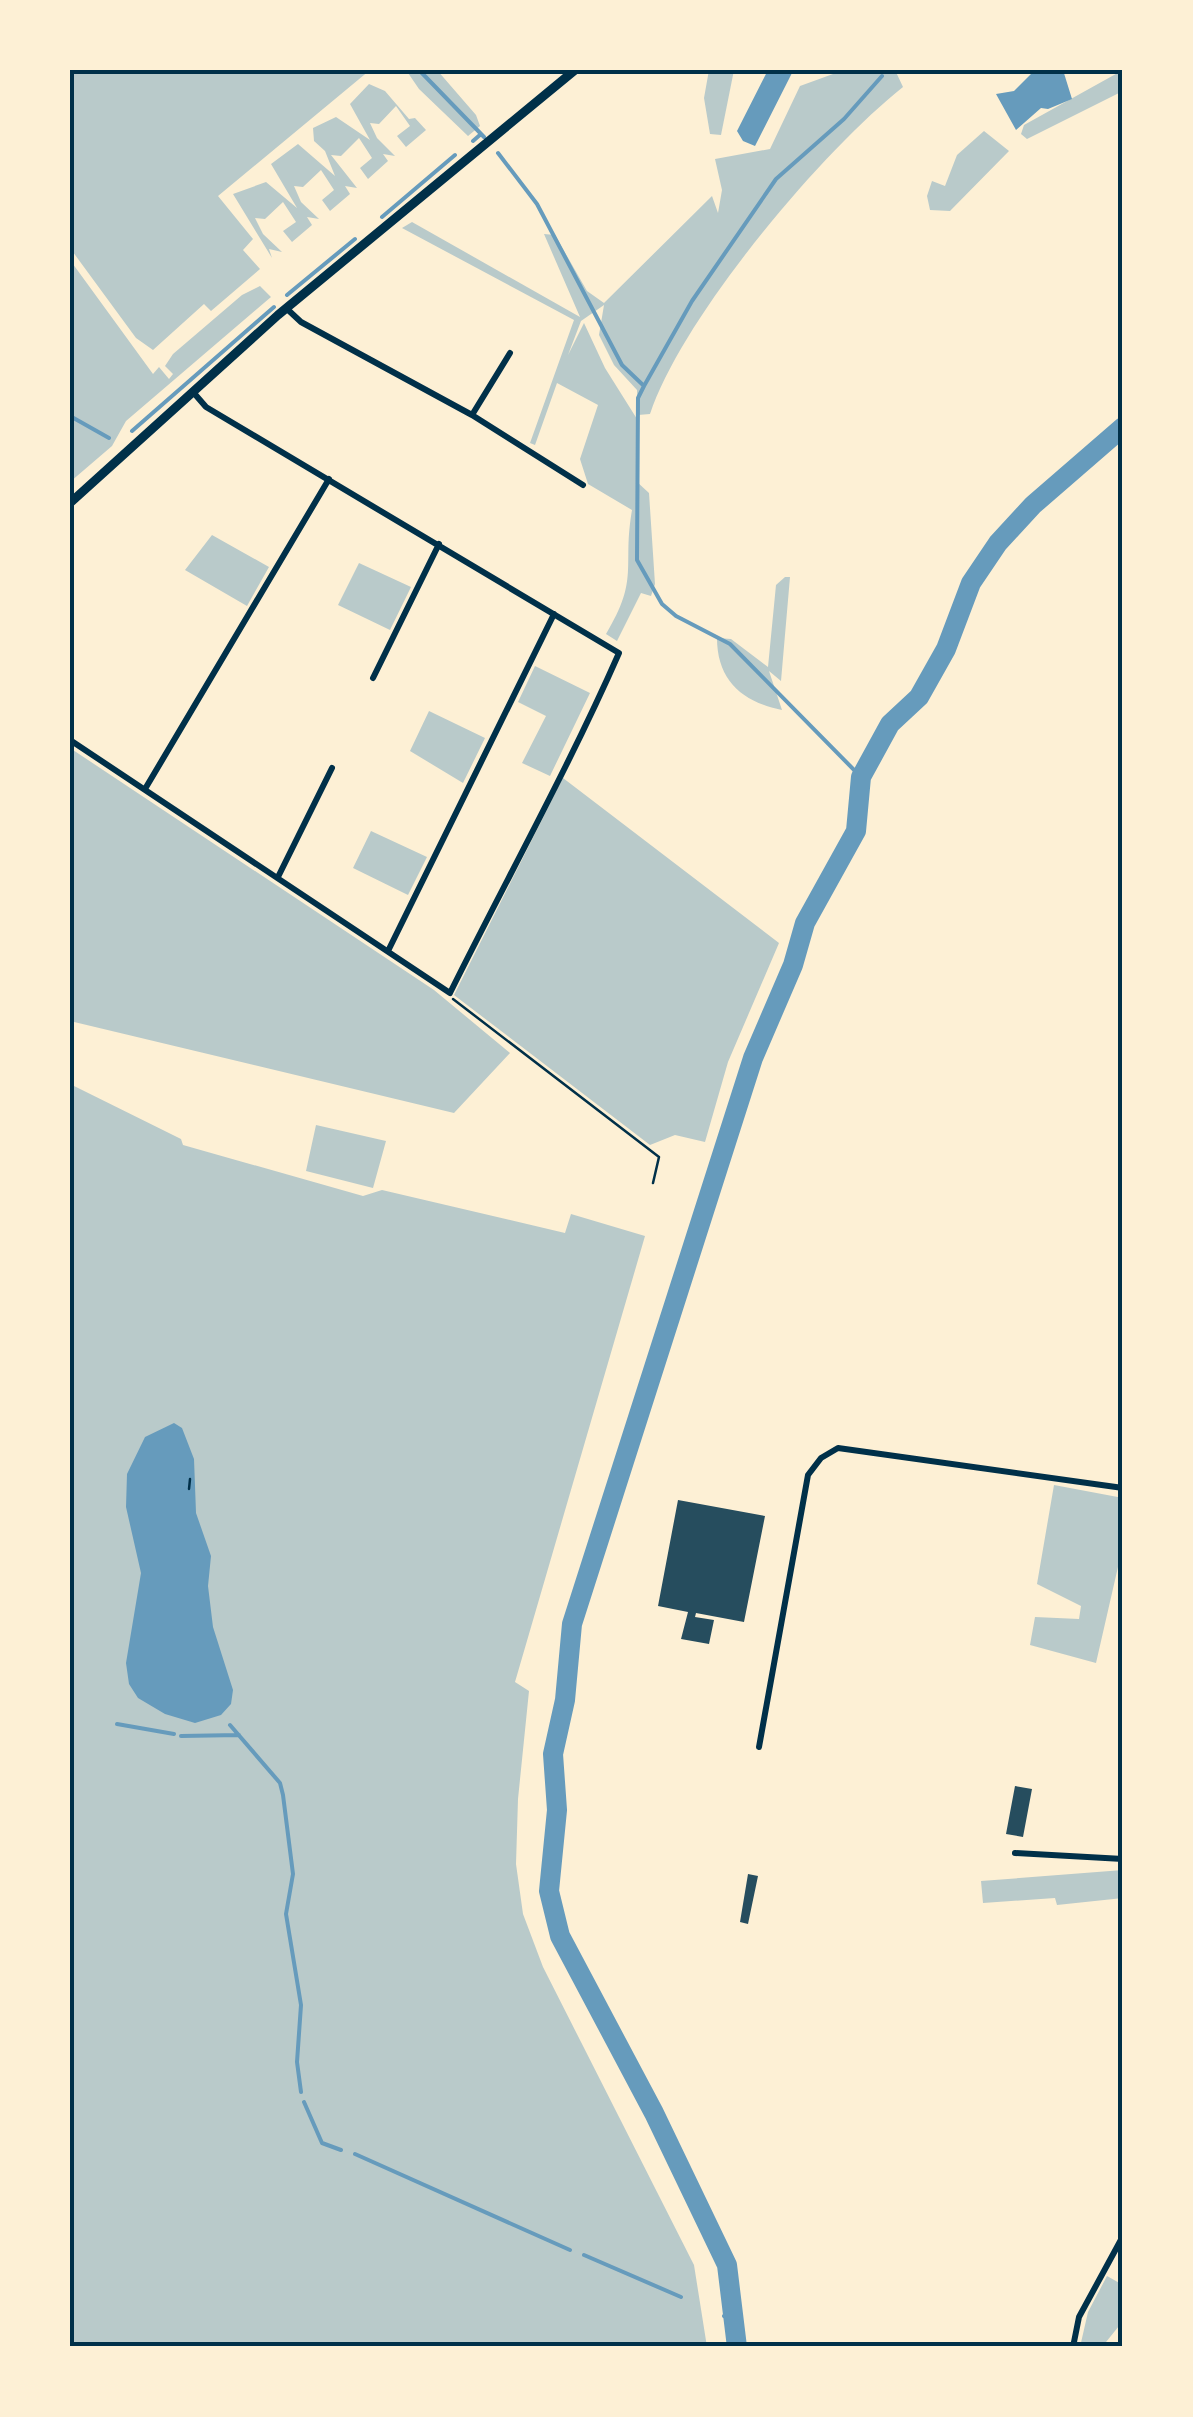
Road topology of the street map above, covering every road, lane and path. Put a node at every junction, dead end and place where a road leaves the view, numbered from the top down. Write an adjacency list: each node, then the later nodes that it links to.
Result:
1 (575, 70): 2 (street)
2 (286, 308): 4 (street); 5 (street)
3 (510, 353): 5 (street)
4 (193, 392): 6 (street); 8 (street)
5 (472, 415): 7 (street)
6 (328, 479): 9 (street); 14 (street)
7 (583, 485)
8 (70, 502)
9 (439, 544): 10 (street); 11 (street)
10 (554, 614): 16 (street); 17 (street)
11 (373, 678)
12 (70, 740): 14 (street)
13 (332, 768): 15 (street)
14 (145, 789): 15 (street)
15 (278, 878): 16 (street)
16 (389, 949): 17 (street)
17 (450, 993): 18 (path)
18 (653, 1183)
19 (190, 1484): 20 (path)
20 (200, 1484)
21 (1123, 1488): 22 (street)
22 (759, 1746)
23 (1016, 1853): 24 (street)
24 (1123, 1859)
25 (1123, 2236): 26 (street)
26 (1072, 2347)

